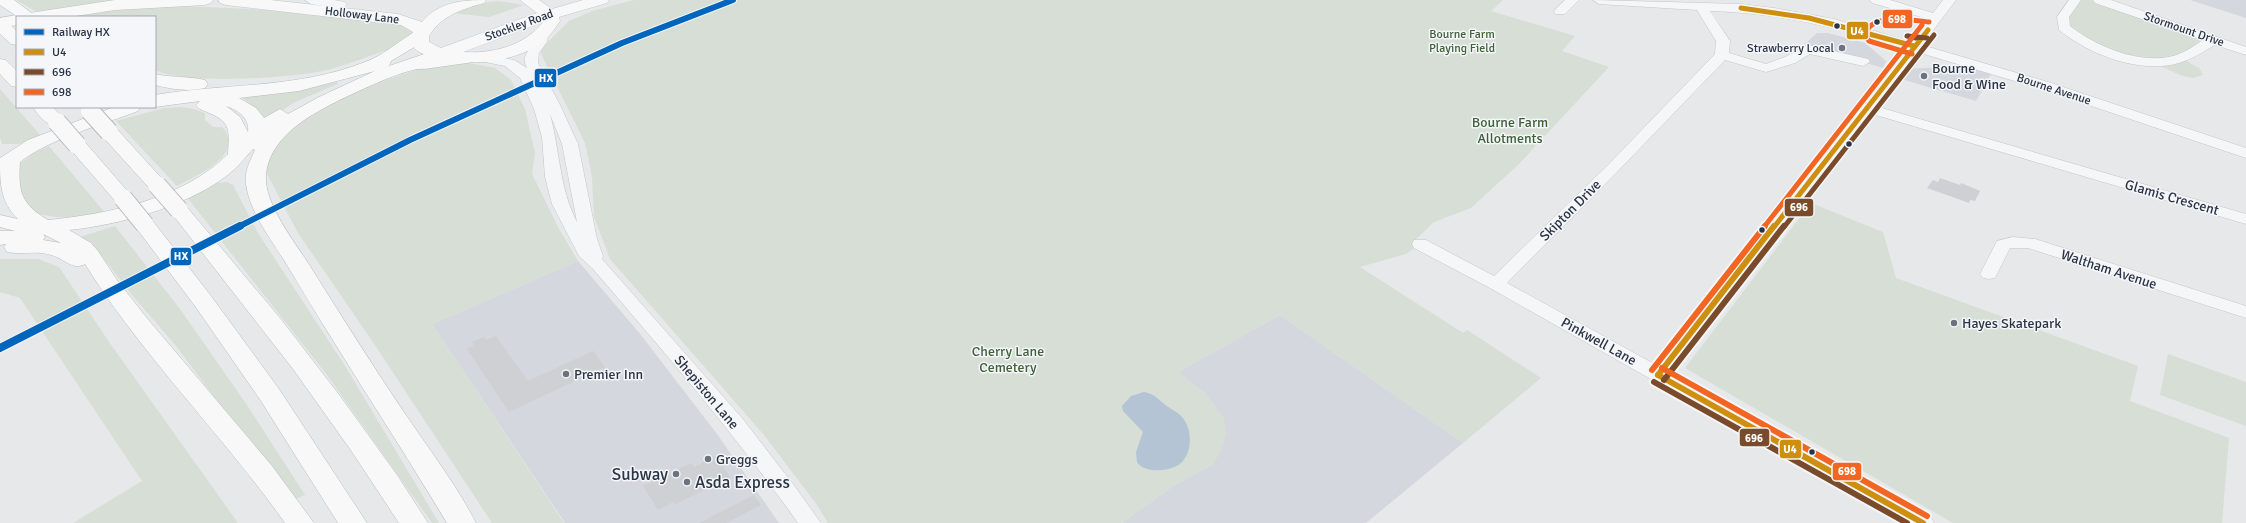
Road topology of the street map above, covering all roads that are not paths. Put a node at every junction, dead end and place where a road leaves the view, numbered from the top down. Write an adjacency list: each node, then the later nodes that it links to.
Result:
1 (3, 0): 23 (main road)
2 (206, 0): 3 (main road, Holloway Lane); 20 (main road, Holloway Lane)
3 (227, 0): 27 (main road, Holloway Lane)
4 (286, 0): 17 (main road, Holloway Lane)
5 (311, 0): 17 (street)
6 (560, 0): 21 (main road, Stockley Road)
7 (601, 0): 21 (main road, Stockley Road)
8 (607, 0): 21 (main road)
9 (1573, 0): 19 (street)
10 (1599, 0): 18 (street, Bourne Avenue)
11 (1876, 0): 22 (street)
12 (1950, 0): 22 (street)
13 (2075, 0): 26 (street)
14 (2099, 0): 26 (street, Stormount Drive)
15 (468, 2): 17 (main road, Holloway Lane); 27 (main road)
16 (1738, 4): 18 (street, Bourne Avenue); 28 (street, Bourne Avenue)
17 (341, 5)
18 (1701, 7): 30 (street)
19 (1560, 11)
20 (43, 16)
21 (541, 17): 27 (main road, Stockley Road); 31 (main road); 57 (street, Shepiston Lane)
22 (1937, 18): 28 (street)
23 (16, 20)
24 (0, 24): 25 (main road)
25 (16, 25)
26 (2214, 40): 29 (street, Stormount Drive)
27 (427, 43): 31 (main road); 34 (main road); 35 (main road)
28 (1914, 46): 43 (street); 47 (street, Bourne Avenue)
29 (2246, 51)
30 (1722, 55): 32 (street); 60 (street, Skipton Drive)
31 (474, 57): 34 (main road); 57 (street, Shepiston Lane)
32 (1863, 62)
33 (0, 64): 38 (main road)
34 (405, 67): 35 (main road)
35 (374, 72): 36 (main road); 45 (main road); 50 (main road)
36 (339, 76): 37 (main road); 39 (main road)
37 (156, 79)
38 (16, 81)
39 (162, 101): 45 (main road); 46 (main road)
40 (43, 108): 49 (main road, bridge)
41 (122, 108): 44 (main road)
42 (125, 108): 44 (main road)
43 (1867, 108): 51 (street, Glamis Crescent); 62 (street)
44 (88, 114): 48 (main road); 49 (main road, bridge)
45 (259, 132): 46 (main road); 50 (main road)
46 (237, 153): 49 (main road)
47 (2246, 154)
48 (5, 164): 53 (main road)
49 (151, 204): 53 (main road); 64 (main road); 65 (main road, bridge)
50 (270, 218): 66 (main road)
51 (2246, 219)
52 (0, 221): 53 (main road)
53 (52, 231): 54 (main road); 59 (main road)
54 (0, 238)
55 (1420, 244): 60 (street, Pinkwell Lane)
56 (0, 248): 59 (main road)
57 (599, 265): 67 (street, Shepiston Lane)
58 (1989, 274): 61 (street, Waltham Avenue)
59 (108, 284): 63 (main road)
60 (1496, 284): 62 (street, Pinkwell Lane)
61 (2246, 312)
62 (1658, 375): 68 (street, Pinkwell Lane)
63 (300, 523)
64 (353, 523)
65 (414, 523)
66 (462, 523)
67 (810, 523)
68 (1923, 523)

